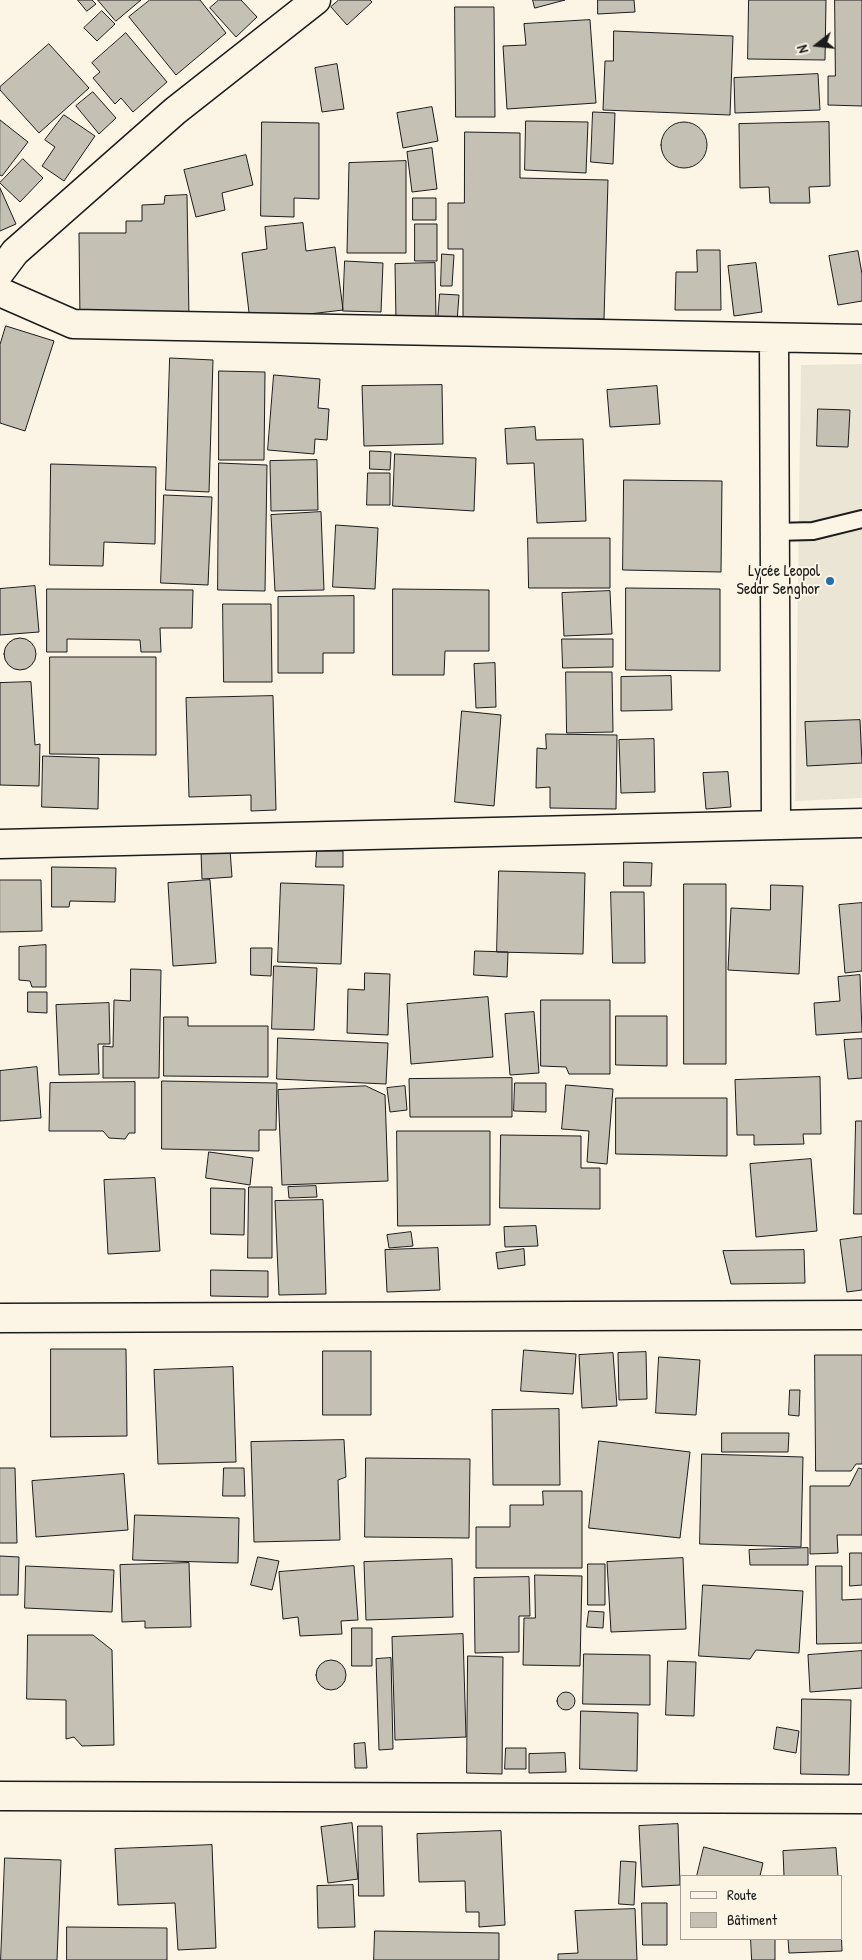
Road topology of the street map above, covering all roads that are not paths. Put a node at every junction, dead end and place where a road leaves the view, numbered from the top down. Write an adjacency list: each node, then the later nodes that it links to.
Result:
1 (316, 0): 2 (street)
2 (5, 255)
3 (0, 292): 4 (street)
4 (774, 338): 5 (street); 7 (street)
5 (862, 339)
6 (862, 519): 7 (lane)
7 (774, 532): 9 (street)
8 (862, 823): 9 (street)
9 (776, 825): 10 (street)
10 (0, 844)
11 (862, 1315): 12 (street)
12 (0, 1318)
13 (0, 1796): 14 (street)
14 (862, 1798)

